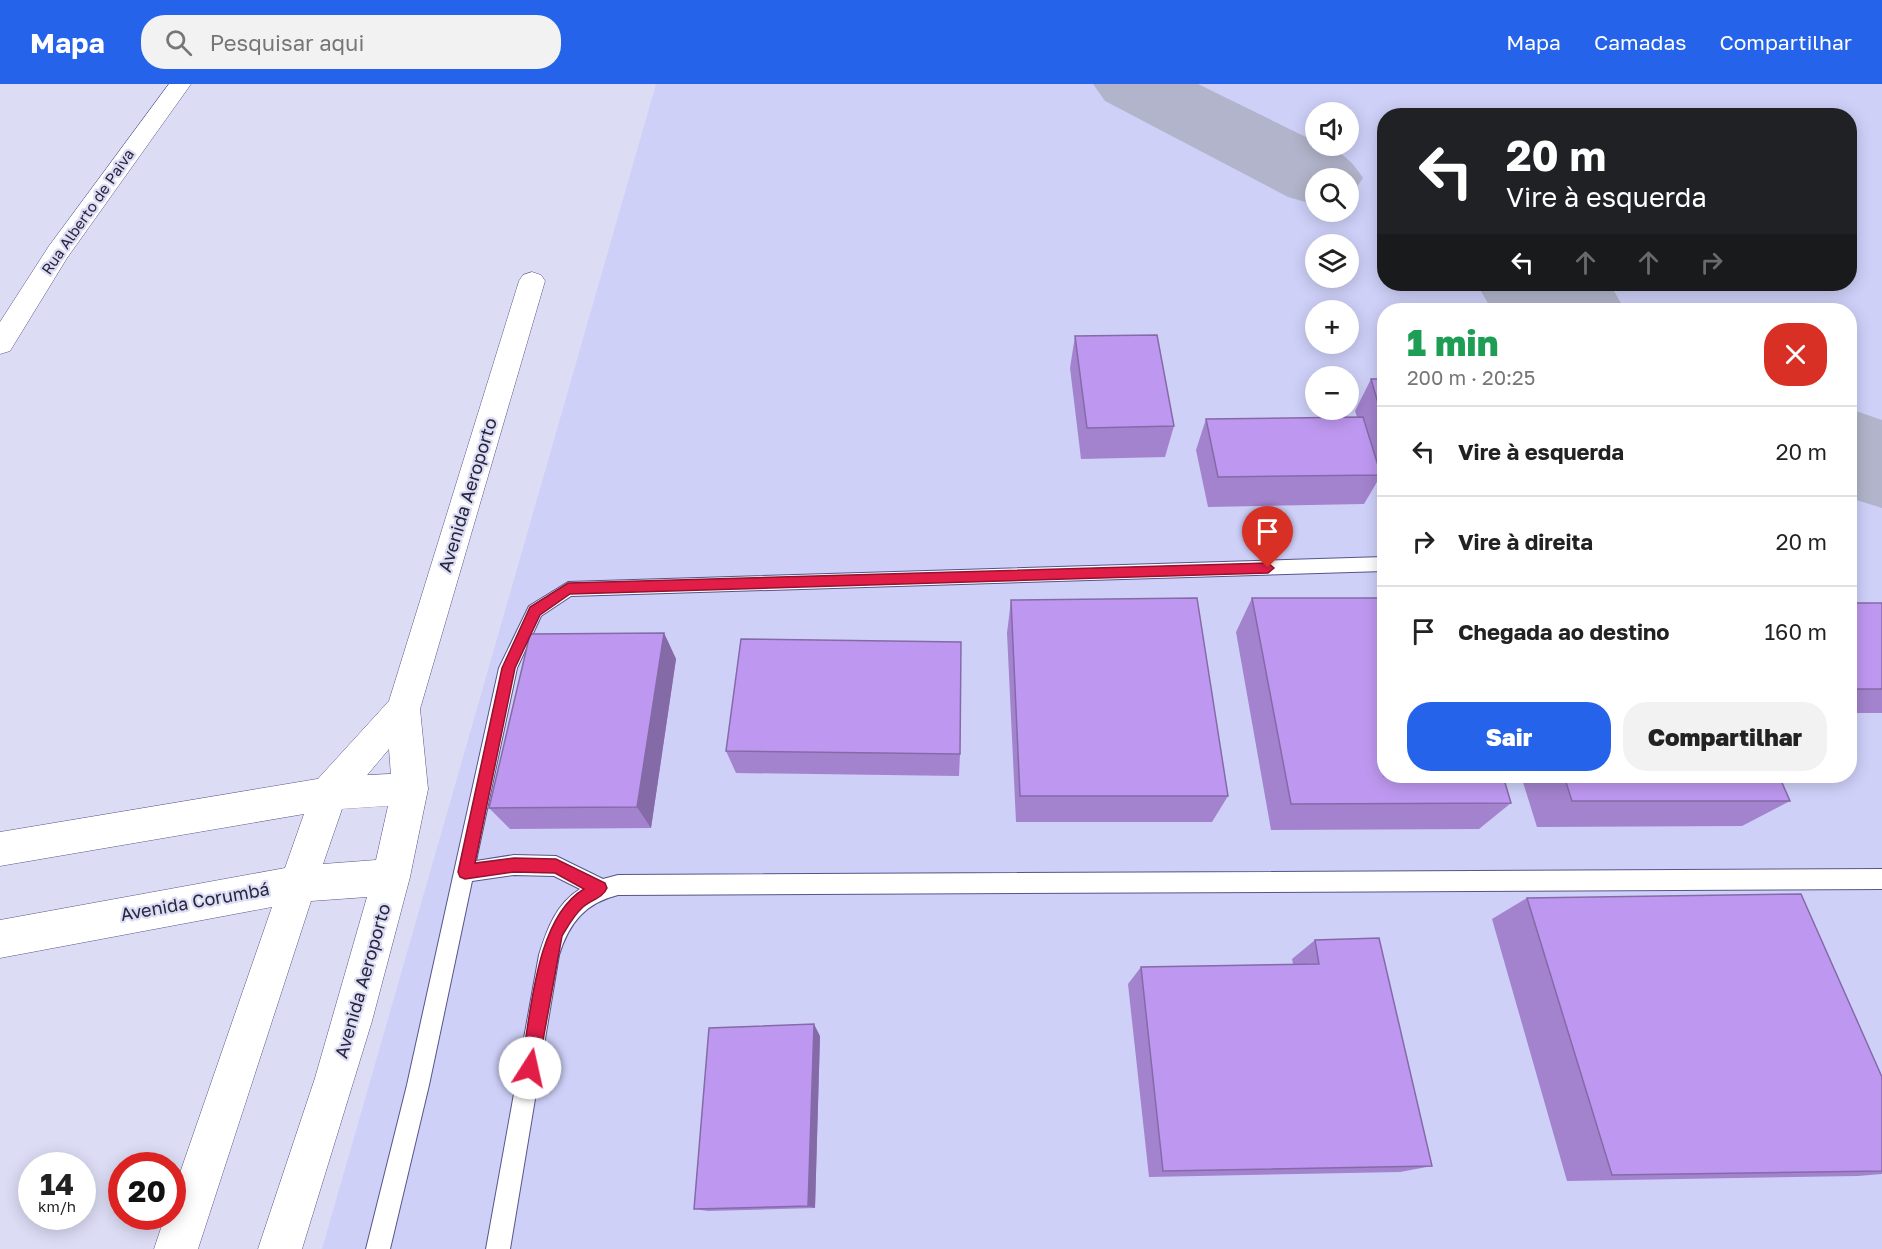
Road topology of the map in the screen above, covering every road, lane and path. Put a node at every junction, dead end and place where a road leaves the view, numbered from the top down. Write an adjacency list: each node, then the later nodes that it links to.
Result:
1 (180, 84): 3 (main road, Rua Alberto de Paiva)
2 (532, 280): 5 (main road, Avenida Aeroporto)
3 (0, 344)
4 (1377, 564): 9 (lane)
5 (403, 709): 6 (main road, Avenida Aeroporto); 7 (main road)
6 (410, 789): 7 (main road); 10 (main road, Avenida Aeroporto)
7 (329, 793): 8 (main road); 12 (main road)
8 (0, 849)
9 (465, 872): 13 (lane); 17 (lane)
10 (392, 877): 12 (main road, Avenida Corumbá); 16 (main road, Avenida Aeroporto)
11 (1882, 879): 13 (lane)
12 (299, 884): 14 (main road, Avenida Corumbá); 15 (main road)
13 (599, 888): 18 (lane)
14 (0, 939)
15 (176, 1249)
16 (280, 1249)
17 (378, 1249)
18 (498, 1249)

